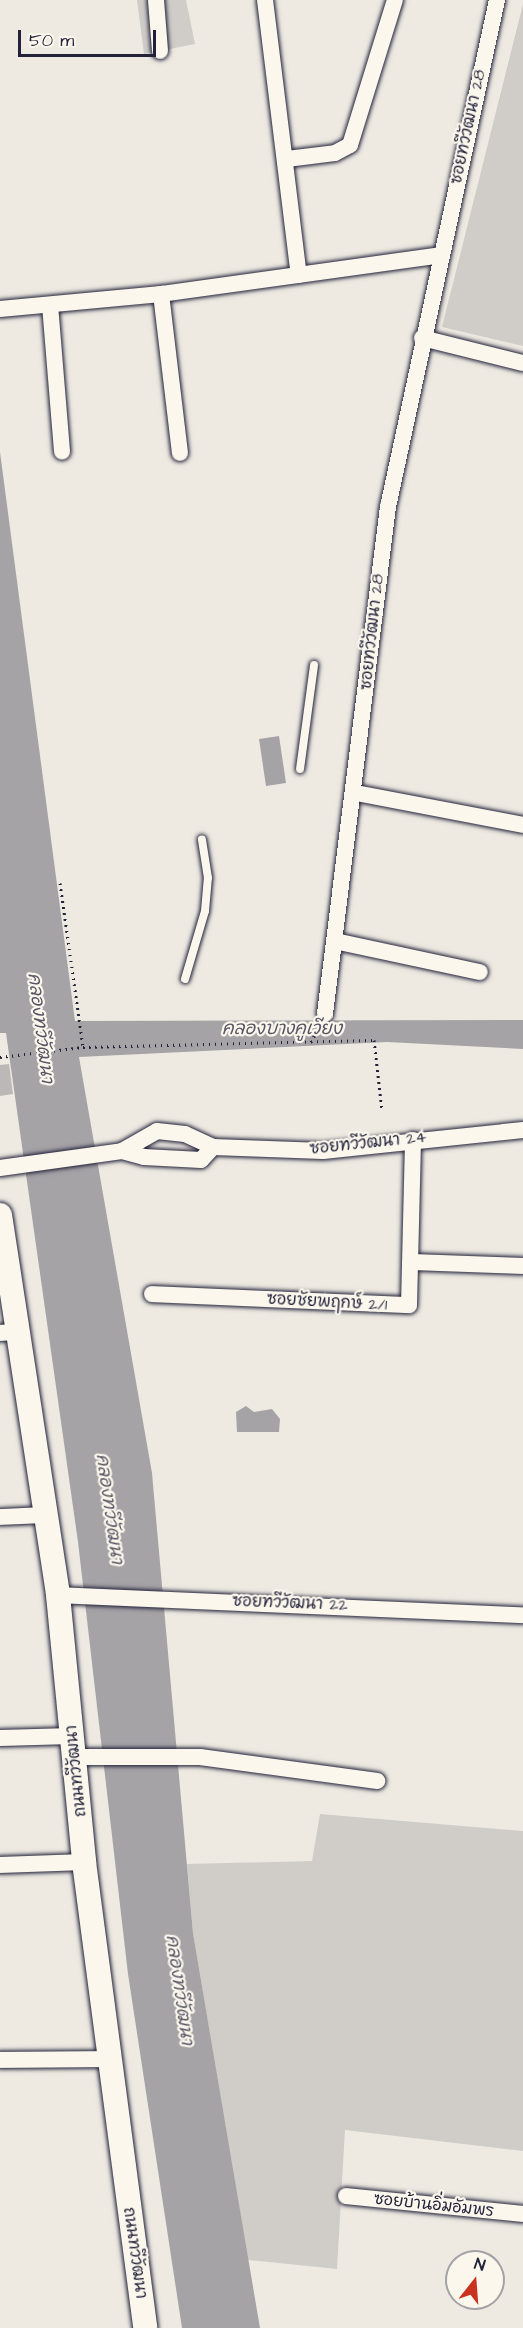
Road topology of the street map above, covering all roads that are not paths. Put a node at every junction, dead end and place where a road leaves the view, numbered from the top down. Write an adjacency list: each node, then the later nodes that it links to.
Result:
1 (156, 0): 5 (street)
2 (265, 0): 6 (street)
3 (395, 0): 6 (street)
4 (497, 0): 7 (street, ซอยทวีวัฒนา 28)
5 (160, 51)
6 (287, 159): 8 (street)
7 (441, 255): 8 (street); 12 (street, ซอยทวีวัฒนา 28)
8 (299, 275): 9 (street)
9 (161, 294): 10 (street); 15 (street)
10 (50, 305): 11 (street); 14 (street)
11 (2, 309)
12 (422, 338): 13 (street); 18 (street, ซอยทวีวัฒนา 28)
13 (523, 363)
14 (62, 452)
15 (180, 453)
16 (314, 665): 17 (lane)
17 (300, 769)
18 (356, 793): 19 (street); 21 (street, ซอยทวีวัฒนา 28)
19 (523, 825)
20 (201, 839): 23 (lane)
21 (335, 941): 22 (street); 24 (street, ซอยทวีวัฒนา 28)
22 (480, 972)
23 (184, 979)
24 (325, 1014)
25 (523, 1130): 26 (street, ซอยทวีวัฒนา 24)
26 (413, 1140): 27 (street, ซอยทวีวัฒนา 24); 31 (street, ซอยชัยพฤกษ์ 2/1)
27 (213, 1147): 28 (street, ซอยทวีวัฒนา 24); 28 (street, ซอยทวีวัฒนา 24)
28 (122, 1151): 29 (street, ซอยทวีวัฒนา 24)
29 (0, 1168)
30 (0, 1215): 34 (main road, ถนนทวีวัฒนา)
31 (413, 1262): 32 (street); 33 (street, ซอยชัยพฤกษ์ 2/1)
32 (523, 1266)
33 (152, 1294)
34 (8, 1333): 35 (main road, ถนนทวีวัฒนา)
35 (42, 1515): 36 (street); 37 (main road, ถนนทวีวัฒนา)
36 (0, 1517)
37 (58, 1595): 38 (street, ซอยทวีวัฒนา 22); 40 (main road, ถนนทวีวัฒนา)
38 (523, 1615)
39 (0, 1738): 40 (street)
40 (73, 1747): 41 (street); 42 (main road, ถนนทวีวัฒนา)
41 (377, 1781)
42 (84, 1862): 43 (street); 44 (main road, ถนนทวีวัฒนา)
43 (0, 1865)
44 (108, 2059): 45 (street); 48 (main road, ถนนทวีวัฒนา)
45 (0, 2060)
46 (346, 2196): 47 (street, ซอยบ้านอิ่มอัมพร)
47 (523, 2214)
48 (145, 2328)

